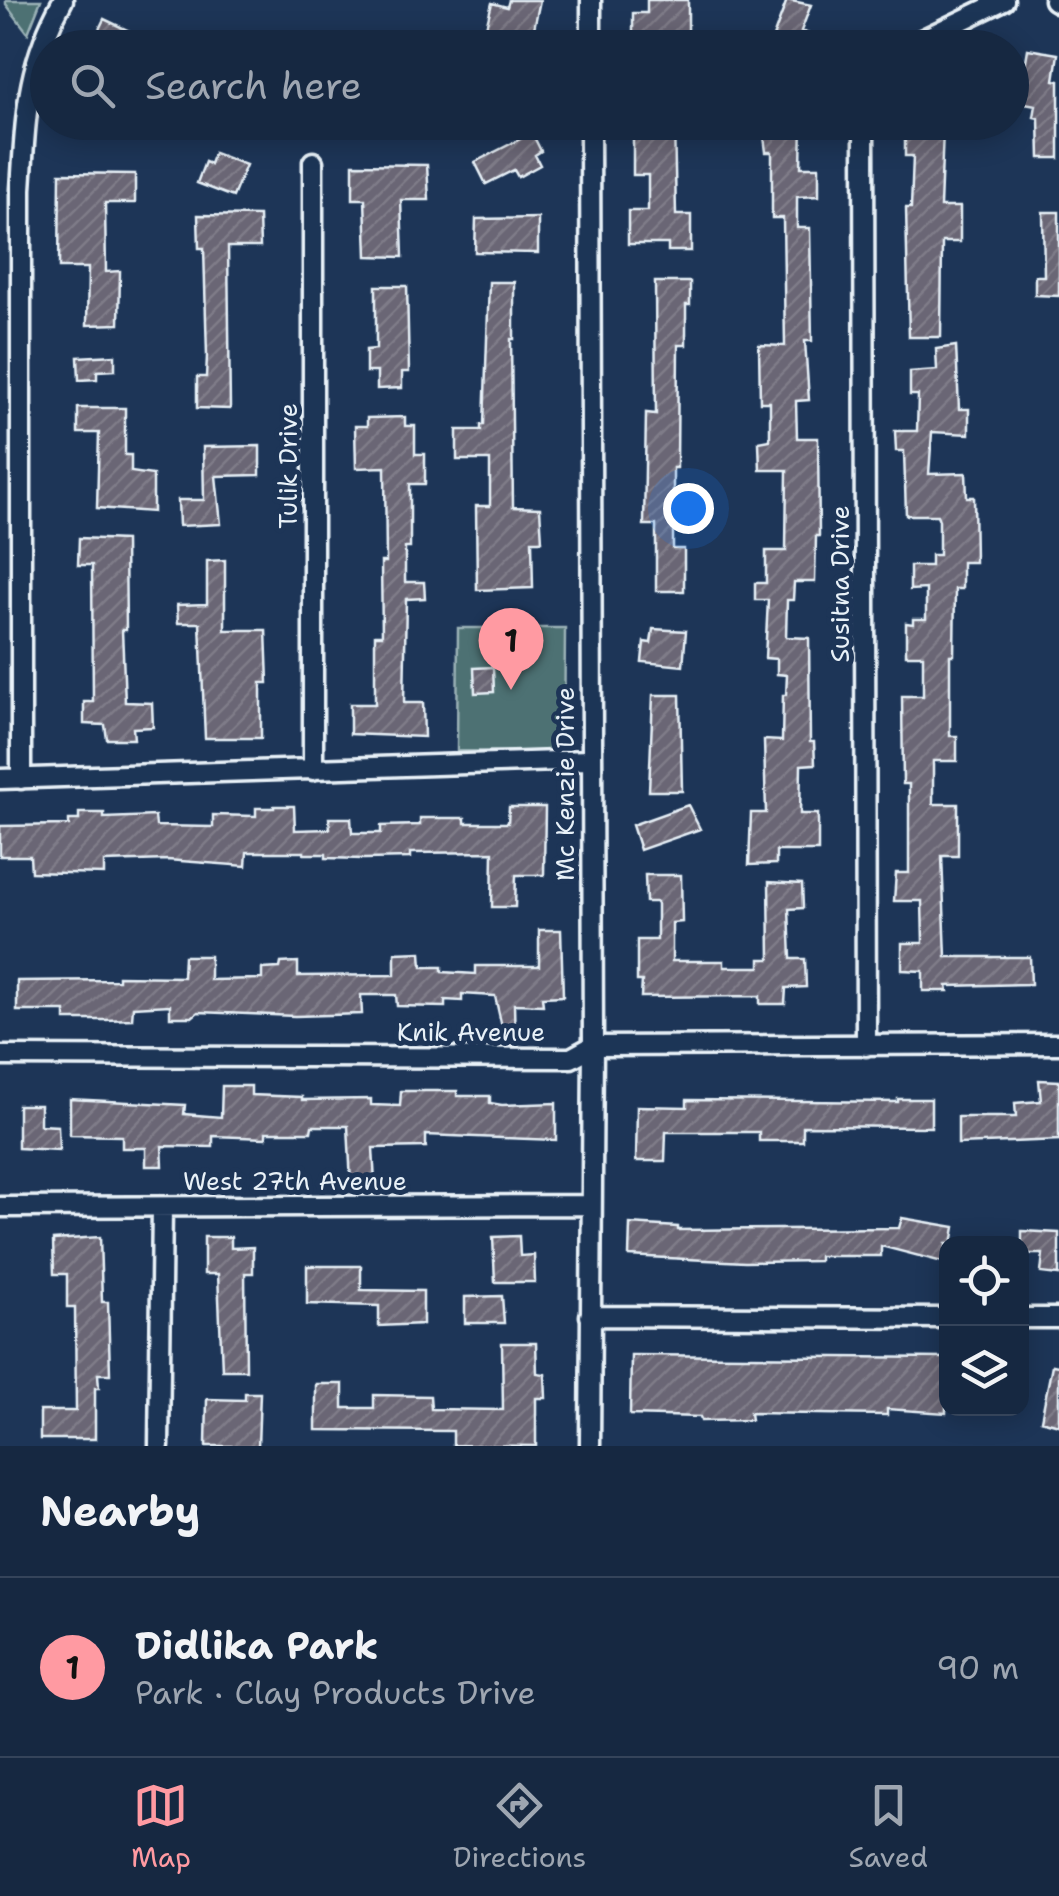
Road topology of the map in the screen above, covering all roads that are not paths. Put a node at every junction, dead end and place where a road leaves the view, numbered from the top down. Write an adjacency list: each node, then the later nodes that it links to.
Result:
1 (62, 0): 4 (street)
2 (591, 0): 5 (street)
3 (1004, 0): 6 (street)
4 (46, 30)
5 (590, 30)
6 (943, 30)
7 (30, 89): 12 (street)
8 (590, 140): 13 (street, Mc Kenzie Drive)
9 (864, 140): 19 (street, Susitna Drive)
10 (313, 162): 14 (street, Tulik Drive)
11 (0, 338): 12 (street)
12 (20, 342): 16 (street)
13 (589, 760): 14 (street); 18 (street, Mc Kenzie Drive)
14 (313, 770): 16 (street)
15 (0, 779): 16 (street)
16 (21, 779)
17 (1059, 1044): 19 (street, Knik Avenue)
18 (592, 1046): 19 (street, Knik Avenue); 20 (street, Knik Avenue); 21 (street, Mc Kenzie Drive)
19 (866, 1046)
20 (0, 1056)
21 (591, 1205): 23 (street, West 27th Avenue); 24 (street, Mc Kenzie Drive)
22 (0, 1206): 23 (street, West 27th Avenue)
23 (162, 1207): 28 (street)
24 (590, 1316): 25 (street); 29 (street, Mc Kenzie Drive)
25 (939, 1318)
26 (1029, 1318): 27 (street)
27 (1059, 1318)
28 (159, 1446)
29 (590, 1446)

